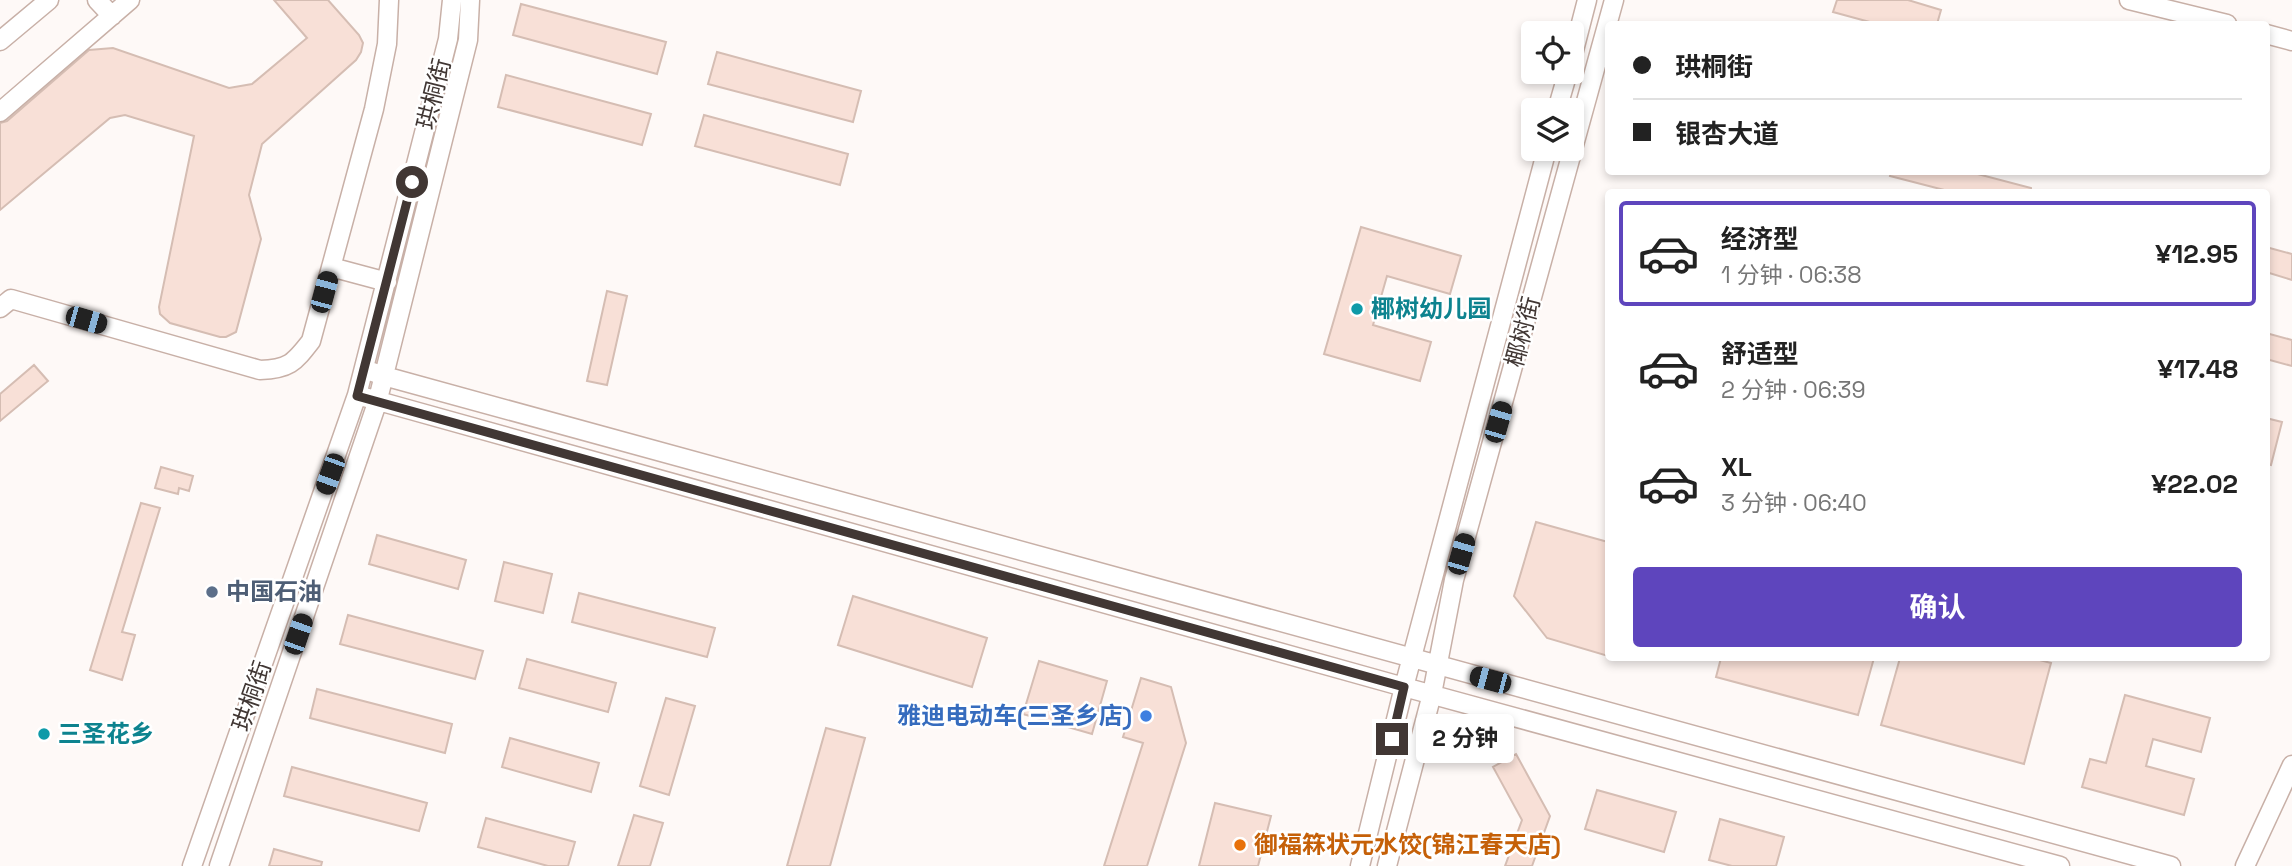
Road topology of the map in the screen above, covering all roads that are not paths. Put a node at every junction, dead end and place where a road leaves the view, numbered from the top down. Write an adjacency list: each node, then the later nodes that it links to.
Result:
1 (49, 0): 16 (street)
2 (97, 0): 10 (street)
3 (130, 0): 10 (street)
4 (389, 0): 20 (street)
5 (452, 0): 21 (street, 珙桐街)
6 (470, 0): 24 (street, 珙桐街)
7 (1587, 0): 11 (street)
8 (1614, 0): 12 (street, 椰树街)
9 (2129, 0): 13 (street)
10 (112, 16): 18 (street)
11 (1582, 21)
12 (1608, 21)
13 (2215, 21)
14 (1605, 33): 28 (street, 椰树街)
15 (2270, 35): 17 (street)
16 (0, 41)
17 (2292, 41)
18 (0, 112)
19 (1544, 161): 27 (street, 椰树街)
20 (331, 267): 21 (street); 22 (street)
21 (387, 282): 23 (street, 珙桐街)
22 (4, 298)
23 (364, 369): 24 (street); 25 (street, 珙桐街)
24 (384, 376): 26 (street, 珙桐街); 27 (street)
25 (357, 396): 26 (street); 32 (street, 珙桐街)
26 (377, 403): 29 (street); 33 (street, 珙桐街)
27 (1412, 658): 28 (street); 29 (street, 椰树街)
28 (1438, 666): 30 (street, 椰树街); 37 (street)
29 (1404, 687): 30 (street); 34 (street, 椰树街)
30 (1432, 694): 35 (street, 椰树街); 36 (street)
31 (2292, 765): 38 (street)
32 (192, 866)
33 (219, 866)
34 (1360, 866)
35 (1387, 866)
36 (2060, 866)
37 (2171, 866)
38 (2245, 866)

